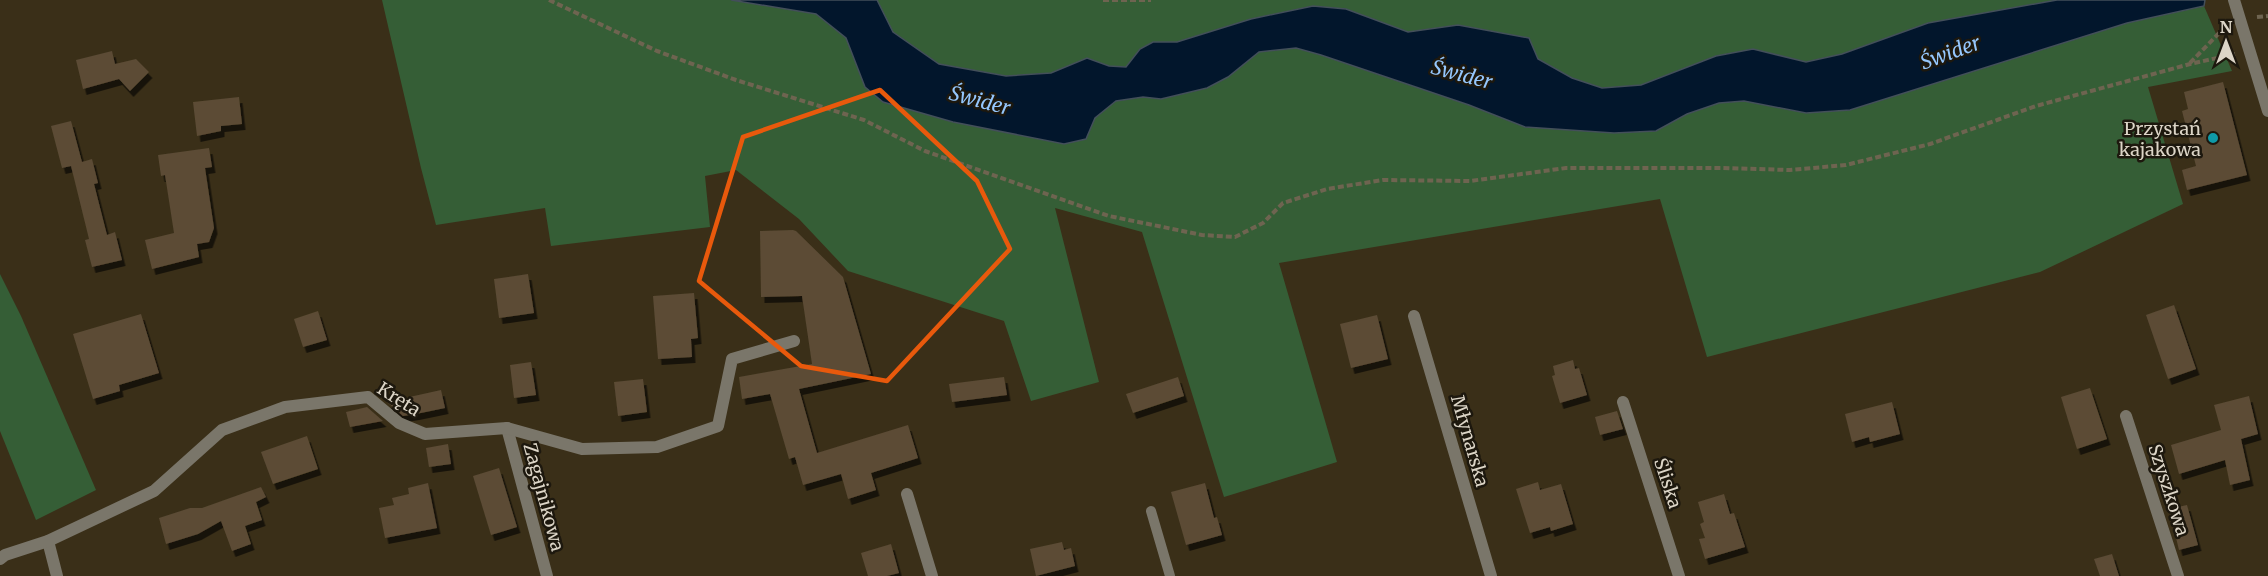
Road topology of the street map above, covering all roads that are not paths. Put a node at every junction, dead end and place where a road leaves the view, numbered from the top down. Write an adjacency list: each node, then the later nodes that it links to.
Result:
1 (2234, 0): 2 (street)
2 (2268, 111)
3 (1414, 316): 16 (street, Młynarska)
4 (794, 341): 7 (street, Kręta)
5 (1623, 402): 17 (street, Śliska)
6 (2126, 416): 18 (street, Szyszkowa)
7 (507, 428): 10 (street, Kręta); 13 (street, Zagajnikowa)
8 (907, 494): 14 (street)
9 (1151, 511): 15 (lane)
10 (48, 540): 11 (street, Kręta); 12 (street)
11 (0, 560)
12 (57, 576)
13 (547, 576)
14 (932, 576)
15 (1170, 576)
16 (1491, 576)
17 (1679, 576)
18 (2178, 576)

